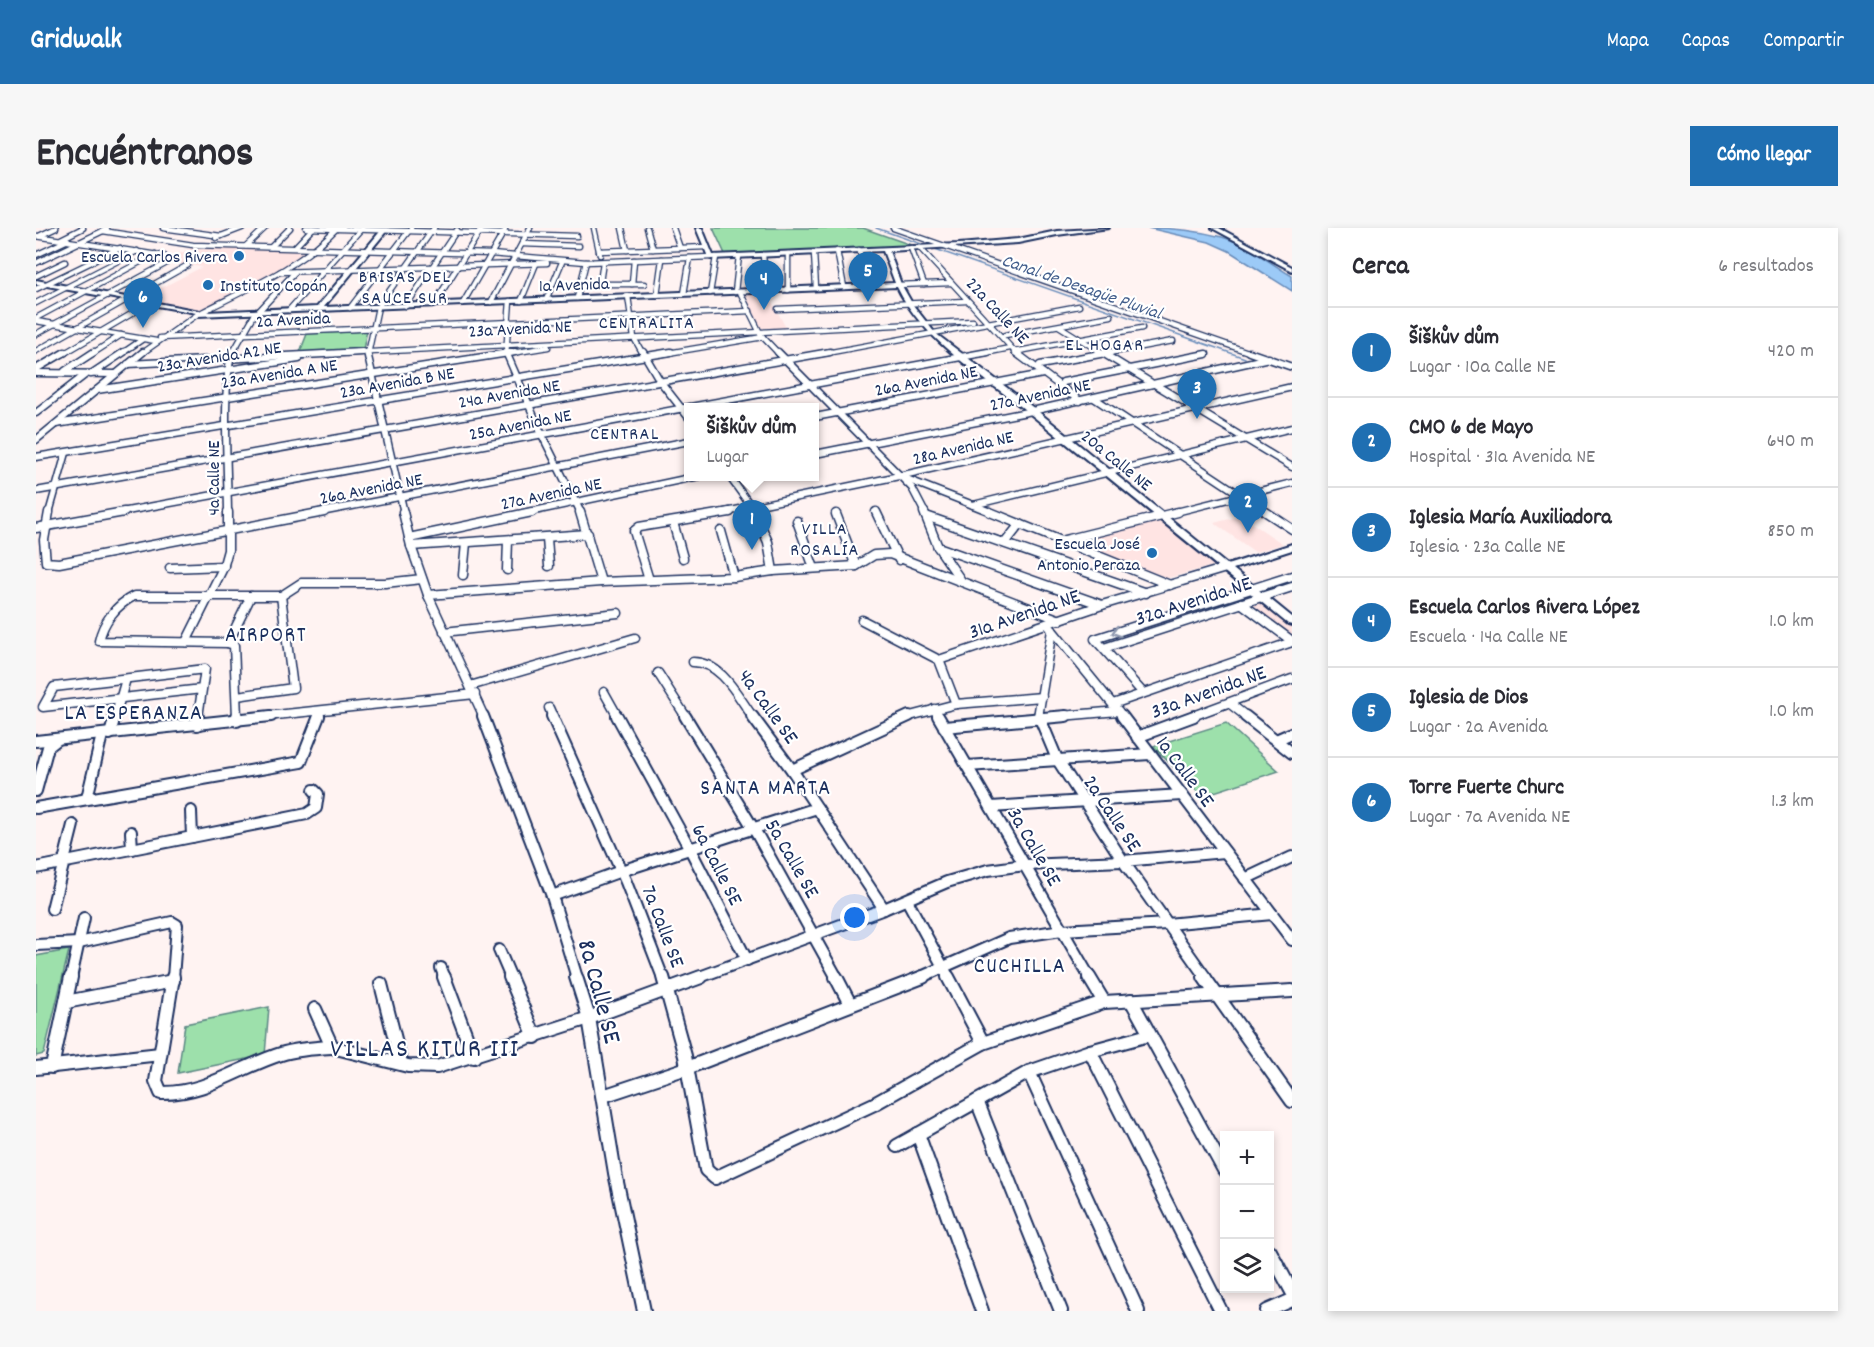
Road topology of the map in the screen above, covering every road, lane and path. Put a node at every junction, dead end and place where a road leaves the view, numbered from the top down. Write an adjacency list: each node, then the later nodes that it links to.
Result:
1 (56, 228): 34 (street)
2 (83, 228): 37 (street)
3 (110, 228): 29 (street)
4 (163, 228): 5 (street)
5 (170, 228): 31 (street); 38 (street)
6 (201, 228): 31 (street)
7 (241, 228): 35 (street)
8 (265, 228): 46 (street)
9 (290, 228): 49 (street)
10 (306, 228): 11 (street)
11 (313, 228): 12 (street); 50 (street)
12 (337, 228): 24 (street); 54 (street)
13 (506, 228): 32 (street)
14 (530, 228): 33 (street)
15 (594, 228): 65 (street)
16 (622, 228): 62 (street)
17 (647, 228): 59 (street)
18 (673, 228): 55 (street)
19 (699, 228): 51 (street)
20 (706, 228): 79 (street)
21 (893, 228): 48 (street)
22 (1106, 228): 48 (street)
23 (1215, 228): 97 (street)
24 (361, 229): 25 (street); 58 (street)
25 (385, 229): 26 (street); 61 (street)
26 (410, 230): 27 (street); 64 (street)
27 (433, 230): 28 (street); 67 (street)
28 (457, 230): 30 (street); 68 (street)
29 (103, 231): 38 (street); 40 (street)
30 (480, 231): 32 (street); 69 (street)
31 (192, 232): 35 (street)
32 (503, 234): 33 (street); 72 (street)
33 (527, 235): 36 (street); 44 (street)
34 (37, 236): 37 (street)
35 (221, 236): 43 (street)
36 (577, 236)
37 (60, 239): 39 (street)
38 (150, 239): 41 (street); 42 (street)
39 (68, 240): 40 (street); 74 (street)
40 (81, 242): 52 (street); 88 (street)
41 (142, 242)
42 (173, 243): 43 (street); 45 (street)
43 (202, 244): 46 (street)
44 (522, 244): 47 (street); 75 (street)
45 (165, 246)
46 (246, 246): 49 (street)
47 (579, 246)
48 (945, 246): 57 (street); 182 (street)
49 (271, 247): 50 (street)
50 (295, 247): 54 (street)
51 (707, 247): 55 (street); 79 (street)
52 (120, 248): 53 (street); 106 (street)
53 (136, 248): 71 (street); 113 (street)
54 (318, 248): 58 (street); 100 (street)
55 (680, 248): 59 (street)
56 (911, 248): 57 (street); 60 (street); 107 (street)
57 (920, 248): 105 (street, 22a Calle NE)
58 (342, 249): 61 (street); 102 (street)
59 (653, 249): 62 (street)
60 (885, 249): 63 (street); 110 (street, 20a Calle NE)
61 (368, 250): 64 (street); 99 (street)
62 (627, 250): 65 (street)
63 (859, 250): 66 (street); 111 (street)
64 (392, 251): 67 (street); 98 (street)
65 (599, 251): 82 (street)
66 (837, 251): 70 (street); 112 (street)
67 (417, 252): 68 (street); 96 (street)
68 (442, 252): 69 (street); 94 (street)
69 (466, 253): 72 (street); 95 (street)
70 (814, 253): 73 (street); 114 (street)
71 (155, 254): 77 (street); 117 (street)
72 (491, 254): 75 (street); 93 (street)
73 (788, 254): 76 (street); 116 (street)
74 (36, 255)
75 (515, 255): 86 (street); 92 (street)
76 (763, 255): 78 (street); 118 (street)
77 (164, 256)
78 (740, 256): 79 (street); 119 (street)
79 (714, 257): 80 (street); 120 (street)
80 (690, 258): 81 (street); 121 (street)
81 (662, 259): 83 (street); 123 (street)
82 (602, 260): 83 (street); 87 (street); 108 (street)
83 (634, 260): 108 (street)
84 (65, 262): 103 (street)
85 (562, 262): 86 (street); 90 (street); 127 (street)
86 (573, 262): 87 (street)
87 (586, 262): 126 (street)
88 (36, 263)
89 (165, 264): 122 (street)
90 (536, 264): 92 (street); 129 (street)
91 (188, 265): 125 (street)
92 (510, 265): 93 (street); 131 (street)
93 (484, 266): 95 (street); 134 (street)
94 (432, 267): 95 (street); 96 (street); 137 (street)
95 (458, 267): 135 (street)
96 (405, 268): 98 (street); 139 (street)
97 (1292, 269)
98 (378, 270): 99 (street); 140 (street)
99 (350, 271): 102 (street); 141 (street)
100 (280, 272): 101 (street); 146 (street)
101 (295, 272): 102 (street); 145 (street, 4a Calle NE)
102 (323, 272): 143 (street)
103 (36, 276)
104 (36, 282): 106 (street, 1a Avenida)
105 (951, 283): 107 (street, 1a Avenida); 130 (street, 22a Calle NE)
106 (45, 284): 113 (street, 1a Avenida); 115 (street)
107 (924, 284): 110 (street, 1a Avenida)
108 (632, 285): 109 (street)
109 (644, 285)
110 (898, 285): 111 (street, 1a Avenida); 136 (street, 20a Calle NE)
111 (871, 286): 112 (street, 1a Avenida)
112 (844, 287): 114 (street, 1a Avenida)
113 (66, 288): 117 (street, 1a Avenida); 132 (street)
114 (816, 288): 116 (street, 1a Avenida)
115 (36, 289)
116 (788, 290): 118 (street, 1a Avenida)
117 (87, 291): 122 (street, 1a Avenida); 149 (street)
118 (766, 291): 119 (street, 1a Avenida)
119 (738, 292): 120 (street, 1a Avenida); 144 (street)
120 (710, 293): 121 (street, 1a Avenida)
121 (684, 294): 123 (street, 1a Avenida)
122 (107, 295): 125 (street, 1a Avenida); 152 (street)
123 (657, 295): 124 (street, 1a Avenida)
124 (628, 296): 126 (street, 1a Avenida); 148 (street)
125 (127, 298): 133 (street, 1a Avenida); 155 (street)
126 (577, 298): 127 (street, 1a Avenida)
127 (546, 300): 129 (street, 1a Avenida)
128 (510, 301): 129 (street, 1a Avenida); 131 (street, 1a Avenida); 150 (street)
129 (521, 301)
130 (967, 301): 136 (street); 151 (street, 22a Calle NE)
131 (491, 302): 134 (street, 1a Avenida)
132 (36, 303)
133 (150, 303): 146 (street, 1a Avenida); 158 (street)
134 (463, 303): 135 (street, 1a Avenida)
135 (434, 304): 137 (street, 1a Avenida)
136 (909, 304): 142 (street); 153 (street, 20a Calle NE)
137 (406, 306): 139 (street, 1a Avenida)
138 (1079, 306): 151 (street)
139 (378, 307): 140 (street, 1a Avenida); 157 (street)
140 (350, 308): 141 (street, 1a Avenida)
141 (319, 309): 143 (street, 1a Avenida)
142 (778, 309)
143 (289, 310): 145 (street, 1a Avenida)
144 (750, 311): 148 (street, 2a Avenida); 160 (street)
145 (257, 312): 146 (street, 1a Avenida); 164 (street, 4a Calle NE)
146 (200, 313): 168 (street)
147 (1111, 316): 154 (street)
148 (632, 317): 150 (street, 2a Avenida); 165 (street)
149 (36, 319): 152 (street, 2a Avenida)
150 (509, 322): 157 (street, 2a Avenida); 171 (street)
151 (985, 322): 153 (street, 23a Avenida NE); 161 (street, 24a Avenida NE); 173 (street, 22a Calle NE)
152 (54, 324): 155 (street, 2a Avenida); 159 (street)
153 (921, 324): 160 (street, 23a Avenida NE); 161 (street, 20a Calle NE)
154 (1059, 326): 163 (street); 167 (street)
155 (76, 328): 158 (street, 2a Avenida); 174 (street)
156 (1142, 328): 167 (street, 25a Avenida NE)
157 (373, 329): 164 (street, 2a Avenida); 172 (street)
158 (99, 332): 162 (street, 2a Avenida); 187 (street)
159 (36, 334)
160 (761, 334): 165 (street, 23a Avenida NE); 179 (street, 23a Avenida B NE); 183 (street)
161 (933, 334): 181 (street, 20a Calle NE); 183 (street, 24a Avenida NE)
162 (121, 335): 166 (street, 2a Avenida); 190 (street)
163 (1005, 335)
164 (242, 336): 168 (street, 2a Avenida); 180 (street, 4a Calle NE)
165 (634, 338): 169 (street, 23a Avenida NE); 179 (street)
166 (143, 339): 168 (street, 2a Avenida); 194 (street)
167 (1081, 339): 173 (street, 25a Avenida NE); 176 (street)
168 (158, 340): 184 (street)
169 (591, 340): 171 (street, 23a Avenida NE); 177 (street, 23a Avenida A NE)
170 (1173, 341): 176 (street)
171 (506, 344): 172 (street, 23a Avenida NE); 177 (street)
172 (367, 350): 175 (street, 23a Avenida NE); 191 (street, 8a Calle SE)
173 (1012, 350): 181 (street, 25a Avenida NE); 193 (street, 22a Calle NE)
174 (36, 351)
175 (346, 352): 180 (street, 23a Avenida NE); 189 (street, 23a Avenida A2 NE)
176 (1104, 353): 185 (street); 188 (street)
177 (506, 354): 191 (street, 23a Avenida A NE); 195 (street)
178 (1206, 354): 188 (street)
179 (643, 356): 195 (street, 23a Avenida B NE); 196 (street)
180 (230, 358): 184 (street, 23a Avenida NE); 189 (street, 4a Calle NE)
181 (963, 358): 198 (street, 20a Calle NE); 200 (street, 25a Avenida NE)
182 (1269, 358): 186 (street); 199 (street, 27a Avenida NE)
183 (784, 359): 196 (street, 24a Avenida NE); 200 (street)
184 (128, 364): 192 (street)
185 (1040, 365)
186 (1292, 367)
187 (37, 368): 190 (street); 194 (street)
188 (1129, 369): 197 (street); 199 (street)
189 (229, 370): 202 (street, 23a Avenida A2 NE); 203 (street, 4a Calle NE)
190 (65, 371): 194 (street)
191 (372, 373): 203 (street, 23a Avenida A NE); 205 (street, 8a Calle SE)
192 (115, 374): 194 (street); 202 (street)
193 (1043, 374): 198 (street, 26a Avenida NE); 206 (street, 22a Calle NE)
194 (88, 375): 214 (street)
195 (516, 377): 205 (street, 23a Avenida B NE); 208 (street)
196 (660, 381): 208 (street, 24a Avenida NE); 209 (street)
197 (1063, 382)
198 (995, 383): 212 (street, 20a Calle NE); 213 (street, 26a Avenida NE)
199 (1153, 383): 204 (street, 27a Avenida NE); 210 (street)
200 (809, 385): 207 (street, 25a Avenida NE); 213 (street)
201 (1292, 387): 210 (street, 28a Avenida NE)
202 (97, 390): 216 (street)
203 (227, 397): 216 (street, 23a Avenida A NE); 218 (street, 4a Calle NE)
204 (1094, 398): 206 (street, 27a Avenida NE); 217 (street)
205 (377, 400): 218 (street, 23a Avenida B NE); 220 (street, 8a Calle SE)
206 (1080, 401): 212 (street, 27a Avenida NE)
207 (710, 403)
208 (529, 405): 220 (street, 24a Avenida NE); 221 (street)
209 (682, 408): 211 (street); 221 (street, 25a Avenida NE)
210 (1198, 410): 217 (street, 28a Avenida NE); 224 (street)
211 (684, 411)
212 (1032, 411): 222 (street, 20a Calle NE); 226 (street, 27a Avenida NE)
213 (836, 412): 215 (street, 26a Avenida NE); 226 (street)
214 (36, 413)
215 (819, 416)
216 (56, 424): 223 (street)
217 (1133, 424): 222 (street, 28a Avenida NE); 229 (street)
218 (228, 426): 227 (street, 23a Avenida B NE); 231 (street, 4a Calle NE)
219 (1292, 428): 224 (street)
220 (384, 430): 231 (street, 24a Avenida NE); 232 (street, 8a Calle SE)
221 (542, 435): 232 (street, 25a Avenida NE); 234 (street)
222 (1066, 439): 235 (street, 20a Calle NE); 236 (street, 28a Avenida NE)
223 (36, 440)
224 (1248, 440): 229 (street); 233 (street)
225 (684, 442): 234 (street, 26a Avenida NE)
226 (866, 444): 228 (street, 27a Avenida NE); 236 (street)
227 (66, 453): 230 (street, 23a Avenida B NE); 240 (street)
228 (819, 453)
229 (1182, 456): 235 (street); 243 (street)
230 (36, 457)
231 (227, 457): 240 (street, 24a Avenida NE); 242 (street, 4a Calle NE)
232 (391, 463): 242 (street, 25a Avenida NE); 244 (street, 8a Calle SE)
233 (1292, 467)
234 (559, 468): 244 (street, 26a Avenida NE); 245 (street)
235 (1107, 473): 246 (street); 250 (street, 20a Calle NE)
236 (899, 476): 246 (street); 247 (street, 28a Avenida NE); 251 (street)
237 (684, 480): 245 (street, 27a Avenida NE)
238 (732, 481): 247 (street)
239 (1292, 483): 243 (street)
240 (56, 487): 241 (street, 24a Avenida NE); 255 (street)
241 (36, 491)
242 (227, 493): 255 (street, 25a Avenida NE); 258 (street, 4a Calle NE)
243 (1242, 496): 250 (street); 257 (street)
244 (400, 498): 258 (street, 26a Avenida NE); 264 (street, 8a Calle SE)
245 (577, 504): 260 (street); 264 (street, 27a Avenida NE)
246 (973, 505): 254 (street)
247 (752, 508): 253 (street, 28a Avenida NE); 278 (street)
248 (876, 512): 270 (street)
249 (836, 514): 273 (street)
250 (1159, 515): 263 (street); 276 (street, 20a Calle NE)
251 (926, 516): 266 (street); 267 (street)
252 (797, 521): 275 (street)
253 (673, 522): 269 (street); 283 (street, 28a Avenida NE)
254 (1020, 524): 263 (street); 266 (street)
255 (45, 526): 256 (street, 25a Avenida NE); 258 (street, 26a Avenida NE)
256 (36, 528)
257 (1292, 529)
258 (228, 531): 271 (street, 4a Calle NE)
259 (721, 531): 281 (street)
260 (588, 534): 261 (street); 285 (street)
261 (547, 538): 262 (street); 272 (street)
262 (508, 540): 265 (street); 277 (street)
263 (1061, 541): 286 (street)
264 (410, 542): 265 (street); 282 (street, 8a Calle SE)
265 (466, 543): 279 (street)
266 (1005, 543): 289 (street)
267 (938, 547): 284 (street); 296 (street)
268 (1292, 547): 276 (street, 31a Avenida NE)
269 (683, 558)
270 (899, 560): 273 (street); 284 (street)
271 (224, 566): 274 (street); 291 (street, 4a Calle NE)
272 (549, 566)
273 (856, 566): 275 (street)
274 (170, 568)
275 (814, 568): 278 (street)
276 (1226, 568): 286 (street, 31a Avenida NE); 288 (street, 20a Calle NE)
277 (507, 570)
278 (773, 571): 281 (street)
279 (463, 575)
280 (1292, 576): 288 (street)
281 (734, 577): 283 (street)
282 (422, 579): 290 (street, 8a Calle SE); 293 (street)
283 (649, 580): 285 (street)
284 (960, 580): 299 (street)
285 (601, 582): 290 (street)
286 (1170, 585): 289 (street, 31a Avenida NE)
287 (1292, 586): 294 (street, 32a Avenida NE)
288 (1252, 588): 294 (street, 20a Calle NE); 307 (street, one-way to 307)
289 (1146, 593): 296 (street, 31a Avenida NE)
290 (428, 595): 302 (street, 8a Calle SE)
291 (210, 596): 292 (street); 304 (street, 4a Calle NE); 304 (street)
292 (251, 596): 293 (street); 306 (street)
293 (281, 596): 317 (street)
294 (1262, 597): 295 (street, 32a Avenida NE); 300 (street, 20a Calle NE)
295 (1241, 603): 305 (street); 307 (street, 32a Avenida NE)
296 (1102, 605): 299 (street, 31a Avenida NE)
297 (618, 613): 302 (street)
298 (861, 620): 308 (street)
299 (1060, 620): 301 (street, 31a Avenida NE)
300 (1292, 622)
301 (1050, 628): 308 (street, 31a Avenida NE); 318 (street); 322 (street, 1a Calle SE)
302 (444, 632): 314 (street, 8a Calle SE)
303 (635, 638): 314 (street)
304 (186, 642): 306 (street)
305 (1292, 642): 316 (street)
306 (228, 643): 317 (street)
307 (1104, 648): 316 (street)
308 (939, 660): 321 (street)
309 (693, 662): 340 (street, 4a Calle SE)
310 (658, 673): 351 (street, 5a Calle SE)
311 (126, 679): 313 (street); 319 (street); 319 (street)
312 (1292, 680): 320 (street, 33a Avenida NE)
313 (202, 689): 319 (street); 328 (street)
314 (473, 690): 325 (street); 364 (street, 8a Calle SE)
315 (604, 692): 355 (street, 6a Calle SE)
316 (1143, 693): 322 (street)
317 (237, 696): 327 (street)
318 (1042, 697): 321 (street); 326 (street)
319 (121, 698): 331 (street)
320 (1228, 703): 332 (street, 33a Avenida NE); 334 (street)
321 (956, 704): 324 (street)
322 (1115, 707): 326 (street); 332 (street, 1a Calle SE)
323 (549, 708): 362 (street, 7a Calle SE)
324 (934, 709): 329 (street, 3a Calle SE); 340 (street)
325 (320, 712): 327 (street); 344 (street)
326 (1038, 719): 329 (street); 338 (street, 2a Calle SE)
327 (237, 721): 328 (street)
328 (197, 725): 331 (street)
329 (945, 727): 339 (street, 3a Calle SE)
330 (1292, 733): 334 (street)
331 (106, 734): 333 (street); 344 (street)
332 (1137, 736): 337 (street, 1a Calle SE)
333 (58, 739): 335 (street); 342 (street)
334 (1276, 740): 336 (street)
335 (36, 741)
336 (1292, 753)
337 (1150, 754): 338 (street); 343 (street, 1a Calle SE)
338 (1057, 759): 339 (street); 345 (street, 2a Calle SE)
339 (967, 766): 346 (street, 3a Calle SE)
340 (792, 770): 348 (street, 4a Calle SE)
341 (314, 790): 353 (street)
342 (36, 791)
343 (1182, 795): 345 (street); 356 (street, 1a Calle SE)
344 (87, 798): 347 (street)
345 (1083, 802): 346 (street); 358 (street, 2a Calle SE)
346 (991, 807): 360 (street, 3a Calle SE)
347 (36, 808)
348 (817, 808): 351 (street); 367 (street, 4a Calle SE)
349 (191, 810): 353 (street)
350 (73, 825): 359 (street)
351 (755, 828): 355 (street); 372 (street, 5a Calle SE)
352 (131, 832): 354 (street)
353 (192, 837): 354 (street)
354 (132, 849): 359 (street)
355 (690, 849): 362 (street); 377 (street, 6a Calle SE)
356 (1225, 852): 358 (street); 363 (street, 1a Calle SE)
357 (1292, 857): 363 (street)
358 (1123, 861): 360 (street); 370 (street, 2a Calle SE)
359 (63, 862): 361 (street); 366 (street)
360 (1025, 865): 365 (street); 371 (street, 3a Calle SE)
361 (36, 868)
362 (621, 871): 364 (street); 382 (street, 7a Calle SE)
363 (1245, 879): 368 (street, 1a Calle SE)
364 (552, 896): 390 (street, 8a Calle SE)
365 (908, 900): 367 (street); 379 (street)
366 (52, 909)
367 (884, 909): 372 (street)
368 (1272, 914): 370 (street); 373 (street, 1a Calle SE)
369 (84, 918): 374 (street)
370 (1167, 924): 371 (street); 384 (street, 2a Calle SE)
371 (1062, 930): 379 (street); 387 (street, 3a Calle SE)
372 (815, 934): 377 (street); 388 (street, 5a Calle SE)
373 (1290, 935)
374 (79, 944): 375 (street); 380 (street); 386 (street)
375 (36, 945)
376 (499, 950): 392 (street)
377 (747, 960): 382 (street)
378 (441, 968): 397 (street)
379 (943, 969): 388 (street); 393 (street)
380 (173, 981): 386 (street); 396 (street)
381 (381, 984): 398 (street)
382 (667, 990): 390 (street); 401 (street, 7a Calle SE)
383 (1292, 991): 384 (street)
384 (1217, 997): 385 (street); 405 (street, 2a Calle SE)
385 (1131, 1000): 387 (street); 391 (street)
386 (66, 1002): 399 (street)
387 (1104, 1002): 393 (street)
388 (850, 1004): 401 (street)
389 (315, 1009): 394 (street)
390 (589, 1018): 392 (street); 403 (street, 8a Calle SE)
391 (1149, 1035): 395 (street); 408 (street)
392 (535, 1037): 397 (street)
393 (983, 1043): 401 (street, 7a Calle SE)
394 (332, 1047): 396 (street); 398 (street)
395 (1090, 1051): 402 (street); 416 (street)
396 (160, 1054): 399 (street)
397 (474, 1057): 398 (street)
398 (401, 1063)
399 (52, 1066): 400 (street)
400 (36, 1068)
401 (687, 1068): 403 (street)
402 (1029, 1072): 404 (street); 415 (street)
403 (603, 1096): 412 (street, 8a Calle SE)
404 (977, 1101): 406 (street); 414 (street)
405 (1292, 1101)
406 (918, 1134): 407 (street); 413 (street)
407 (897, 1146)
408 (1220, 1163)
409 (1274, 1260): 410 (street)
410 (1292, 1292)
411 (1292, 1300): 417 (street)
412 (644, 1311)
413 (982, 1311)
414 (1061, 1311)
415 (1138, 1311)
416 (1221, 1311)
417 (1267, 1311)

